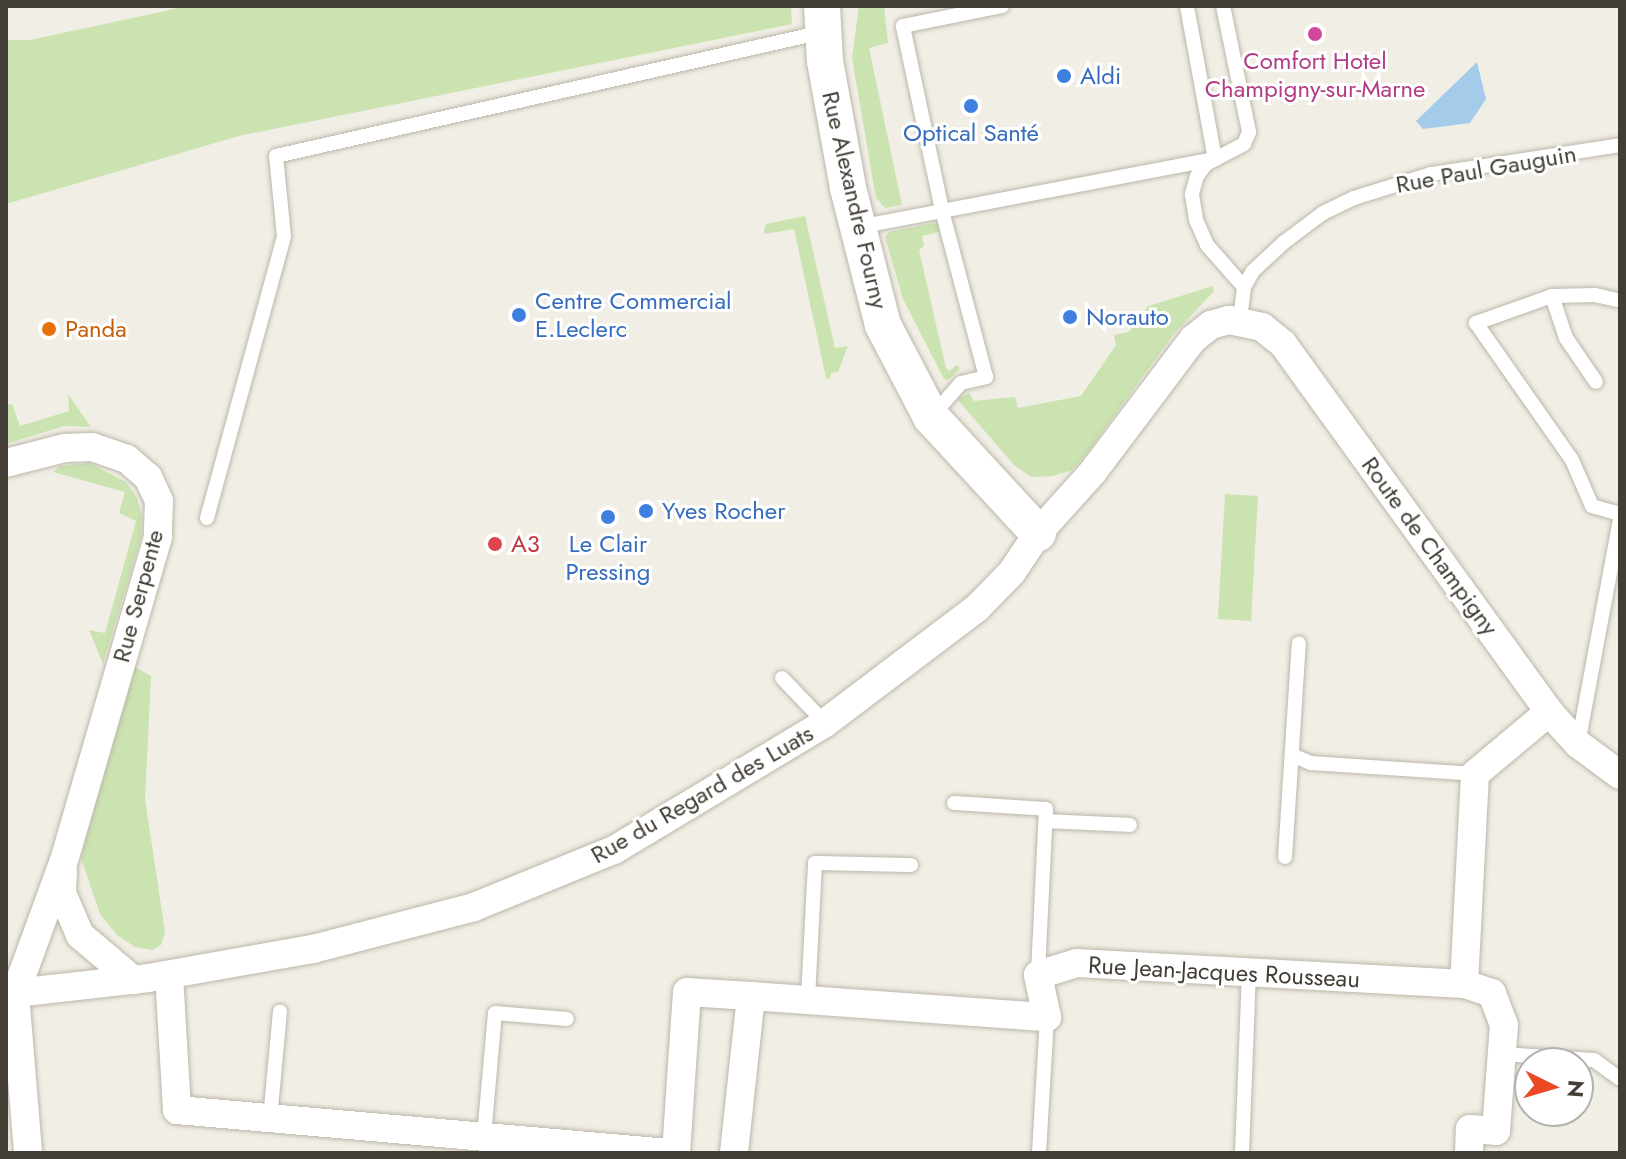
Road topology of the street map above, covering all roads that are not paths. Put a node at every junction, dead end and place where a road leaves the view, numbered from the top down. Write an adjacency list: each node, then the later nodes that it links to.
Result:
1 (1002, 6): 7 (lane)
2 (1187, 6): 6 (lane)
3 (1223, 6): 6 (lane)
4 (823, 19): 8 (street, Rue Alexandre Fourny); 17 (lane)
5 (1620, 145): 9 (lane, Rue Paul Gauguin)
6 (1215, 159): 7 (lane); 9 (lane)
7 (942, 210): 8 (lane); 14 (lane)
8 (857, 227): 14 (street, Rue Alexandre Fourny)
9 (1244, 287): 12 (lane)
10 (1552, 296): 11 (lane); 13 (lane); 16 (lane)
11 (1617, 300)
12 (1240, 319): 18 (street, Rue du Regard des Luats); 21 (street, Route de Champigny)
13 (1596, 382)
14 (931, 417): 18 (street, Rue Alexandre Fourny)
15 (6, 463): 31 (street, Rue Serpente)
16 (1620, 516): 23 (lane)
17 (207, 518)
18 (1038, 533): 22 (street, Rue du Regard des Luats)
19 (1299, 643): 24 (lane)
20 (782, 678): 22 (lane)
21 (1549, 712): 23 (street, Route de Champigny); 25 (street)
22 (825, 723): 34 (street, Rue du Regard des Luats)
23 (1578, 744): 26 (street, Route de Champigny)
24 (1292, 755): 25 (lane); 30 (lane)
25 (1475, 774): 37 (street)
26 (1620, 775)
27 (954, 803): 28 (lane)
28 (1046, 821): 29 (lane); 35 (lane)
29 (1130, 825)
30 (1285, 857)
31 (63, 863): 36 (street, Rue Serpente); 38 (street, Rue Serpente)
32 (911, 865): 40 (lane)
33 (1249, 973): 35 (street, Rue Jean-Jacques Rousseau); 37 (street, Rue Jean-Jacques Rousseau); 53 (lane)
34 (169, 975): 36 (street, Rue du Regard des Luats); 46 (street)
35 (1038, 975): 42 (street)
36 (133, 980): 38 (street, Rue du Regard des Luats)
37 (1464, 984): 44 (street)
38 (11, 994): 48 (street)
39 (751, 996): 40 (street); 50 (street); 51 (street)
40 (808, 998): 42 (street)
41 (280, 1011): 46 (lane)
42 (1047, 1017): 52 (lane)
43 (567, 1019): 47 (lane)
44 (1502, 1054): 45 (lane); 54 (street)
45 (1620, 1079)
46 (270, 1119): 47 (street)
47 (484, 1136): 49 (street)
48 (28, 1153)
49 (664, 1153)
50 (676, 1153)
51 (733, 1153)
52 (1039, 1153)
53 (1242, 1153)
54 (1469, 1153)

